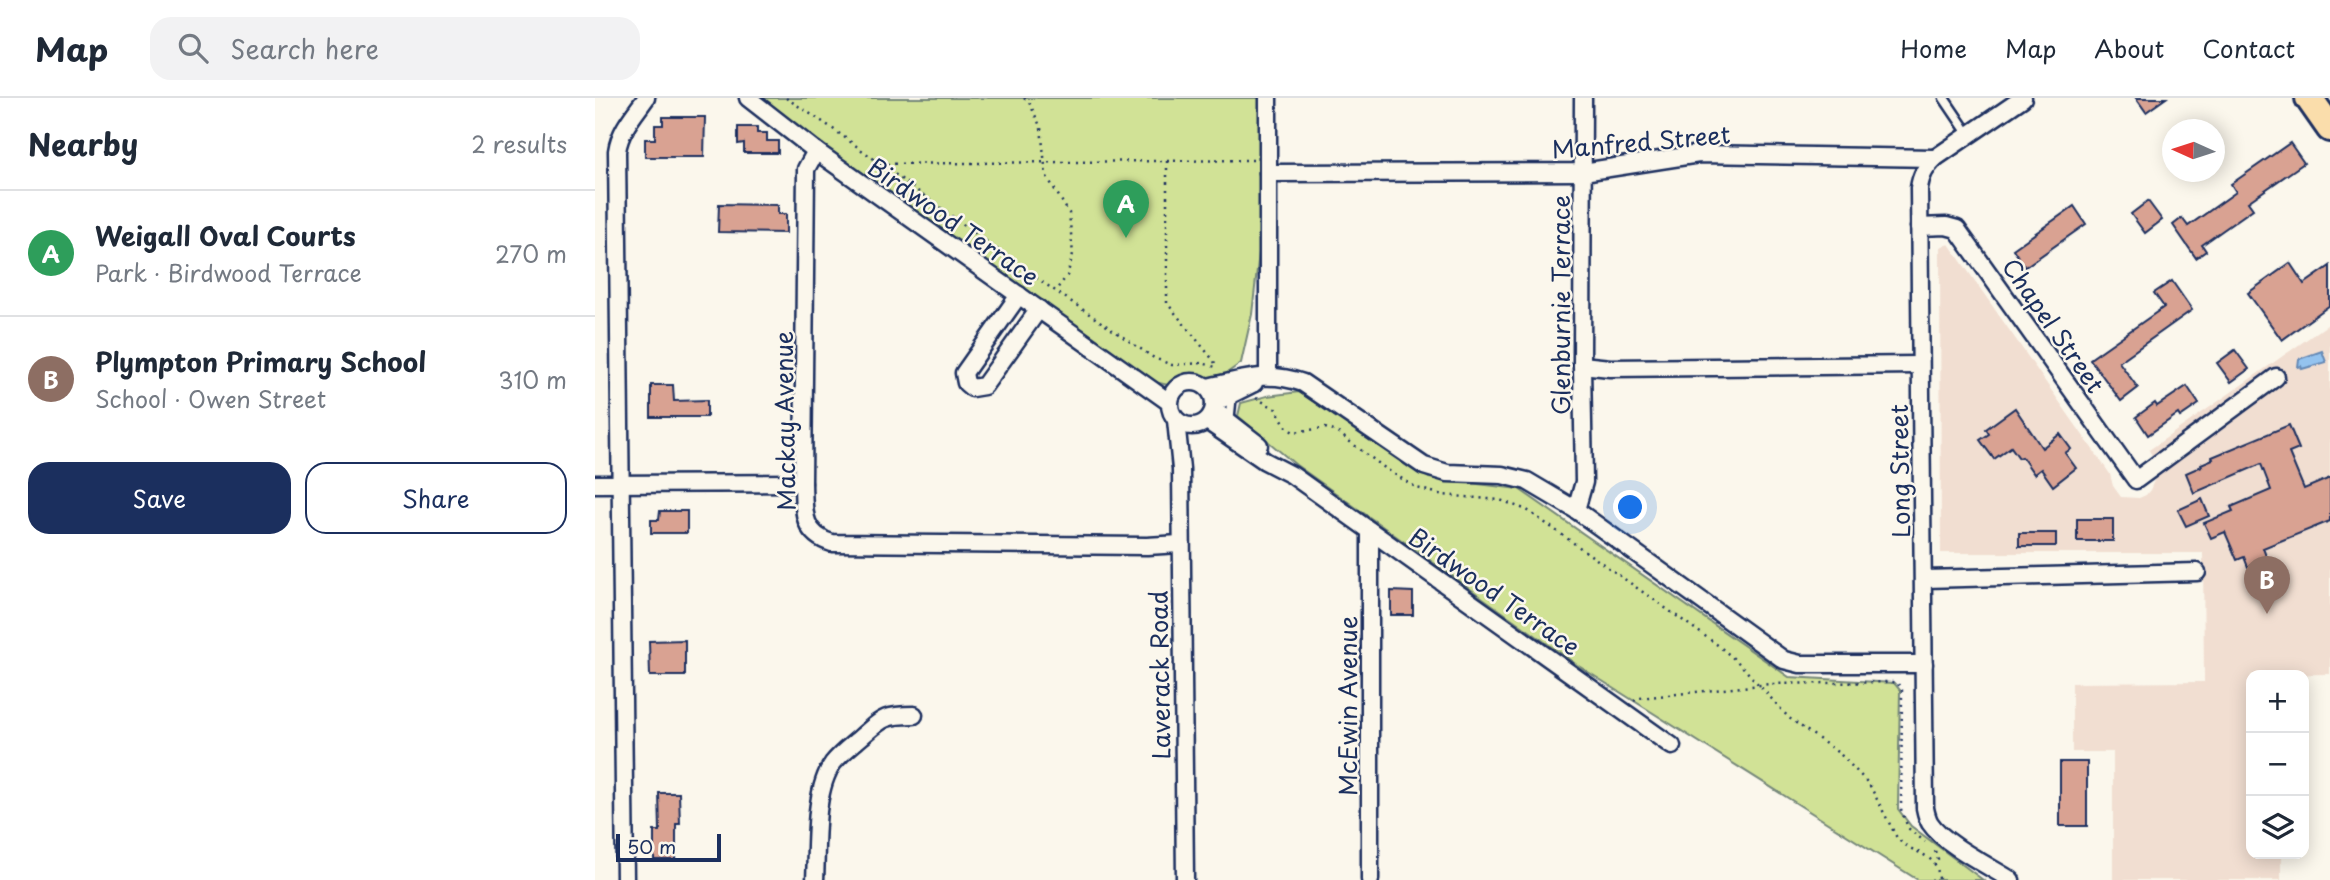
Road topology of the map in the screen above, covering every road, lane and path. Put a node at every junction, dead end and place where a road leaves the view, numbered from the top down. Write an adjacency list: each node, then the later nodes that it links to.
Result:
1 (646, 98): 42 (street)
2 (748, 98): 12 (street, Birdwood Terrace)
3 (786, 98): 17 (path)
4 (1024, 98): 15 (path)
5 (1268, 98): 19 (street)
6 (1583, 98): 18 (street, Glenburnie Terrace)
7 (1944, 98): 11 (lane)
8 (2023, 98): 11 (street)
9 (2309, 98): 10 (highway)
10 (2330, 128)
11 (1969, 135): 13 (street)
12 (817, 151): 22 (street, Birdwood Terrace); 40 (street, Mackay Avenue)
13 (1935, 158): 18 (street, Manfred Street); 20 (street, Long Street)
14 (1254, 160): 16 (path)
15 (1045, 161): 16 (path); 17 (path); 21 (path)
16 (1167, 161): 26 (path)
17 (878, 164): 21 (path)
18 (1583, 172): 19 (street, Manfred Street); 24 (street, Glenburnie Terrace)
19 (1268, 173): 28 (street)
20 (1919, 227): 25 (street, Long Street); 29 (street, Chapel Street)
21 (1056, 290): 26 (path)
22 (1019, 295): 23 (street, Birdwood Terrace); 23 (street)
23 (1039, 309): 30 (street, Birdwood Terrace)
24 (1581, 365): 25 (street); 43 (street, Glenburnie Terrace)
25 (1920, 365): 47 (street, Long Street)
26 (1216, 367): 27 (path)
27 (1222, 372)
28 (1268, 376): 32 (street); 33 (street); 43 (street)
29 (2276, 377)
30 (1136, 378): 31 (street, Birdwood Terrace); 35 (street, Birdwood Terrace)
31 (1177, 387): 32 (street); 35 (street)
32 (1207, 387): 36 (street)
33 (1232, 394): 36 (street); 37 (lane)
34 (1252, 396): 49 (path)
35 (1169, 402): 38 (street)
36 (1212, 412): 37 (street, Birdwood Terrace); 38 (street); 39 (street, Birdwood Terrace)
37 (1229, 422): 39 (street, Birdwood Terrace)
38 (1183, 424): 45 (street, Laverack Road)
39 (1292, 475): 44 (street, Birdwood Terrace)
40 (803, 483): 42 (street); 45 (street, Mackay Avenue)
41 (595, 484): 42 (street)
42 (619, 484): 55 (street)
43 (1576, 510): 48 (street)
44 (1370, 531): 50 (street, Birdwood Terrace); 58 (street, McEwin Avenue)
45 (1180, 544): 57 (street, Laverack Road)
46 (2197, 572): 47 (street)
47 (1924, 579): 48 (street, Long Street)
48 (1924, 664): 54 (street, Long Street)
49 (1759, 685): 50 (path); 53 (path); 53 (path)
50 (1623, 709): 52 (street, Birdwood Terrace)
51 (914, 715): 56 (street)
52 (1672, 746)
53 (1936, 864): 59 (path)
54 (1985, 865): 60 (street, Long Street); 61 (street, Long Street)
55 (625, 880)
56 (815, 880)
57 (1185, 880)
58 (1370, 880)
59 (1939, 880)
60 (2001, 880)
61 (2011, 880)

